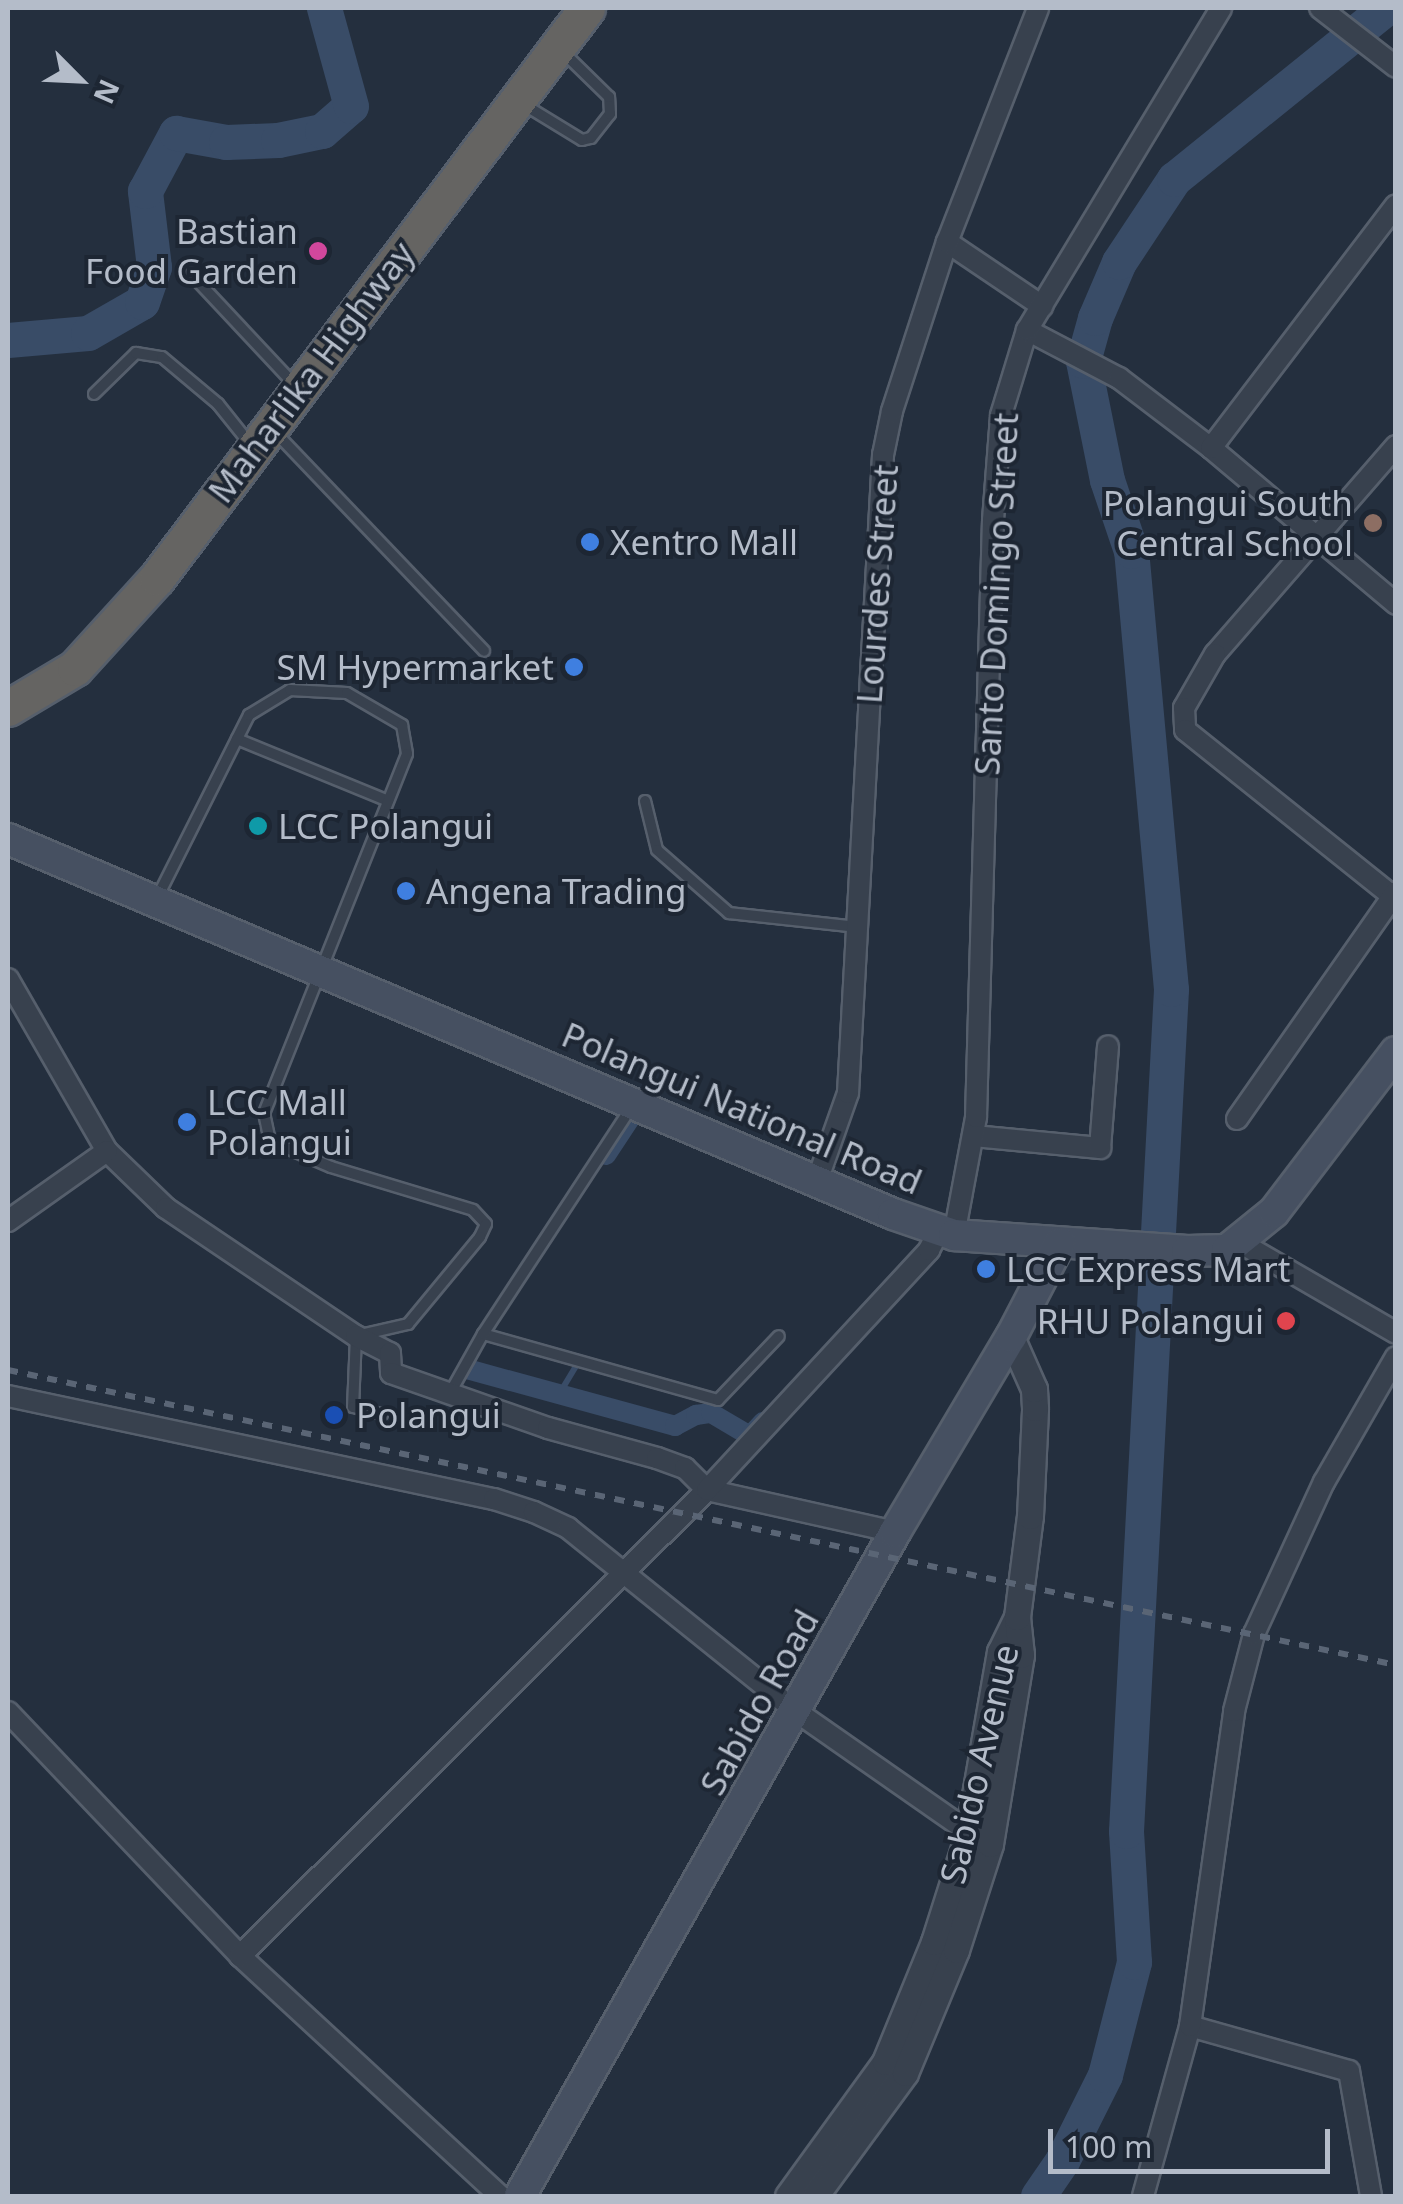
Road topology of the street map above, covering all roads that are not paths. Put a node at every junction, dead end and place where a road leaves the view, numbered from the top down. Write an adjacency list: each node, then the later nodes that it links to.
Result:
1 (587, 8): 5 (highway, Maharlika Highway)
2 (1038, 8): 9 (street, Lourdes Street)
3 (1221, 8): 11 (street, Santo Domingo Street)
4 (1320, 8): 6 (street)
5 (558, 46): 7 (highway, Maharlika Highway); 7 (lane)
6 (1396, 68)
7 (516, 100): 13 (highway, Maharlika Highway)
8 (1396, 205): 17 (street)
9 (947, 242): 11 (street); 28 (street, Lourdes Street)
10 (191, 274): 13 (lane)
11 (1042, 306): 12 (street, Santo Domingo Street)
12 (1027, 330): 17 (street); 35 (street, Santo Domingo Street)
13 (298, 388): 15 (highway, Maharlika Highway)
14 (94, 394): 15 (lane)
15 (262, 438): 20 (lane); 21 (highway, Maharlika Highway)
16 (1396, 446): 18 (street)
17 (1211, 448): 18 (street)
18 (1314, 537): 19 (street); 26 (street)
19 (1396, 604)
20 (484, 652)
21 (8, 708)
22 (238, 739): 23 (lane); 23 (lane); 27 (lane)
23 (388, 801): 29 (lane)
24 (645, 802): 28 (lane)
25 (8, 839): 27 (main road, Polangui National Road)
26 (1394, 895): 34 (street)
27 (156, 900): 29 (main road, Polangui National Road)
28 (858, 928): 37 (street, Lourdes Street)
29 (318, 970): 33 (main road, Polangui National Road); 44 (lane)
30 (8, 979): 36 (street)
31 (1108, 1046): 35 (street)
32 (1396, 1052): 41 (main road)
33 (634, 1104): 37 (main road, Polangui National Road); 43 (lane)
34 (1237, 1120)
35 (974, 1136): 39 (street, Santo Domingo Street)
36 (107, 1150): 38 (street); 44 (street)
37 (817, 1182): 39 (main road, Polangui National Road)
38 (8, 1221)
39 (946, 1233): 40 (main road, Polangui National Road); 51 (street)
40 (1060, 1243): 41 (main road, Polangui National Road); 46 (main road, Sabido Road)
41 (1241, 1243): 42 (street)
42 (1396, 1332)
43 (482, 1334): 45 (lane); 48 (lane)
44 (356, 1336): 48 (street); 50 (lane)
45 (779, 1336)
46 (1011, 1336): 52 (main road, Sabido Road); 56 (street, Sabido Avenue)
47 (1396, 1358): 58 (street)
48 (450, 1393): 51 (street)
49 (8, 1396): 53 (street)
50 (382, 1414)
51 (707, 1490): 52 (street); 53 (street)
52 (895, 1532): 55 (main road, Sabido Road)
53 (623, 1573): 55 (street); 57 (street)
54 (8, 1712): 57 (street)
55 (797, 1712): 56 (street); 61 (main road, Sabido Road)
56 (979, 1839): 59 (street, Sabido Avenue)
57 (240, 1956): 60 (street)
58 (1190, 2026): 64 (street); 65 (street)
59 (895, 2068): 62 (street, Sabido Avenue); 63 (street, Sabido Avenue)
60 (500, 2196)
61 (520, 2196)
62 (788, 2196)
63 (815, 2196)
64 (1142, 2196)
65 (1371, 2196)

